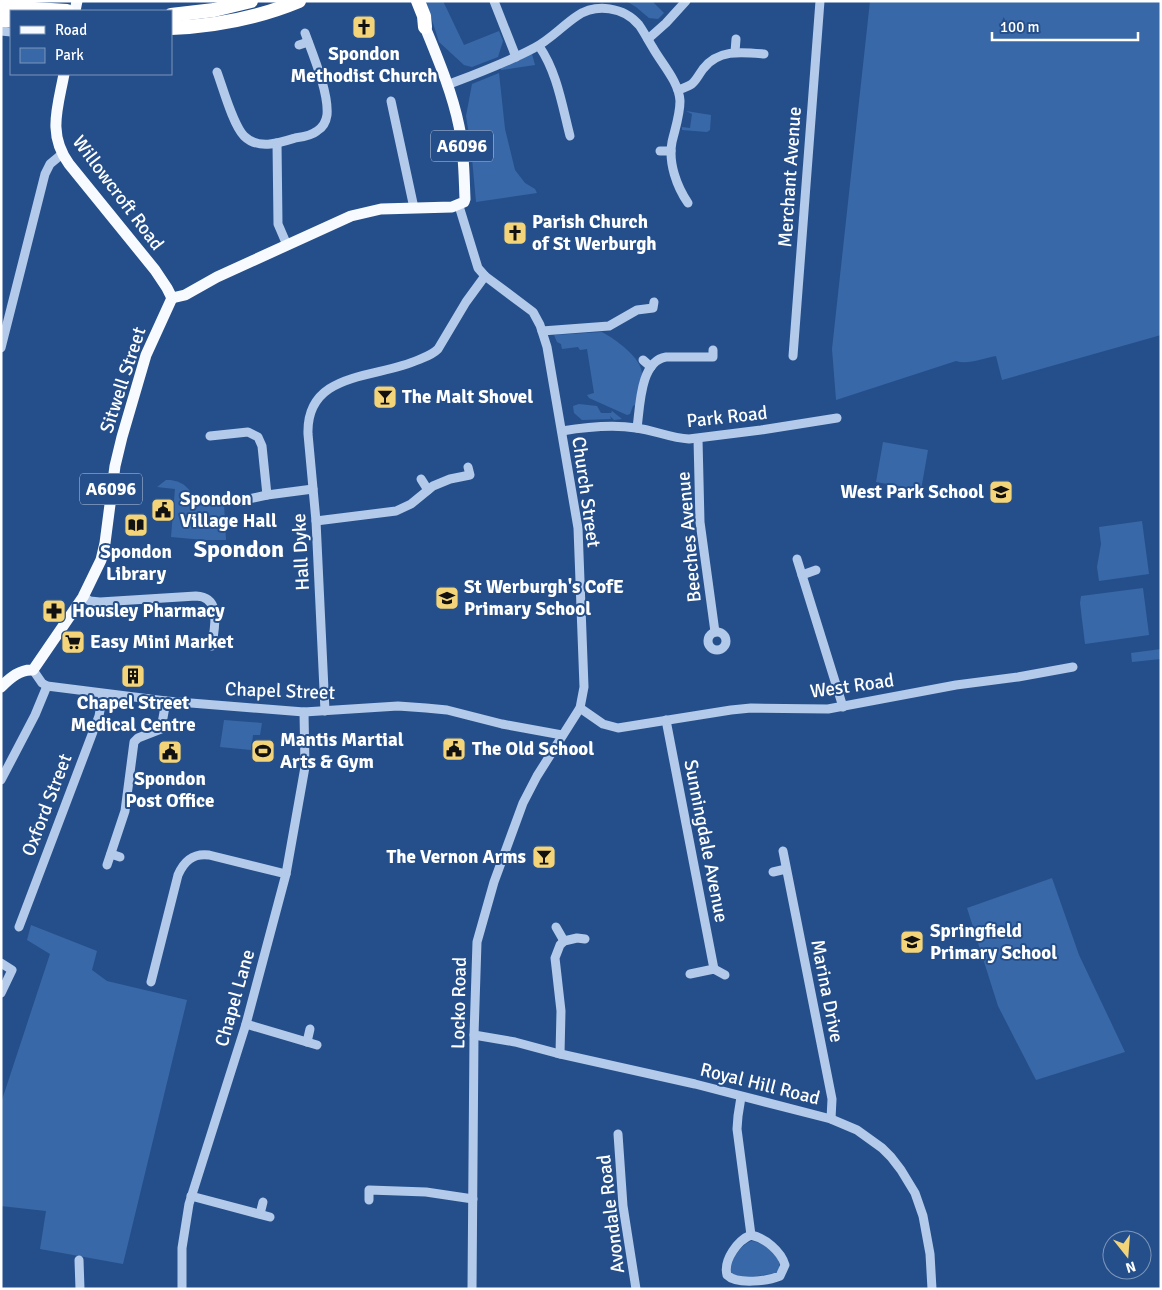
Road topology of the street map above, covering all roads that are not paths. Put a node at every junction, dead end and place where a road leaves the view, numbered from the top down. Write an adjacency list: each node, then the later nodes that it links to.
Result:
1 (251, 1): 10 (highway)
2 (300, 1): 12 (highway)
3 (418, 1): 11 (highway, A6096)
4 (494, 1): 19 (street)
5 (686, 1): 13 (street)
6 (820, 1): 40 (street, Merchant Avenue)
7 (597, 5): 13 (street); 16 (street)
8 (1, 7): 9 (highway)
9 (51, 10)
10 (172, 15)
11 (425, 27): 22 (main road, A6096)
12 (172, 28)
13 (648, 39): 23 (street)
14 (736, 39): 17 (street)
15 (299, 46): 26 (street)
16 (539, 46): 19 (street); 25 (street)
17 (736, 52): 18 (street); 23 (street)
18 (764, 54)
19 (516, 58): 22 (street)
20 (64, 75): 29 (main road, Willowcroft Road)
21 (222, 77): 26 (street)
22 (447, 85): 31 (main road, A6096)
23 (678, 90): 28 (street)
24 (391, 100): 32 (street)
25 (558, 131)
26 (277, 143): 33 (street)
27 (660, 151): 28 (street)
28 (671, 152): 30 (street)
29 (62, 154): 35 (main road, Willowcroft Road); 38 (street)
30 (688, 203)
31 (458, 206): 32 (main road); 34 (street)
32 (414, 208): 33 (main road)
33 (287, 245): 35 (main road)
34 (485, 276): 37 (street, Church Street); 50 (street, Hall Dyke)
35 (172, 298): 58 (main road, Sitwell Street / A6096)
36 (654, 302): 37 (street)
37 (542, 331): 45 (street, Church Street)
38 (1, 348)
39 (713, 350): 42 (street)
40 (793, 356)
41 (643, 360): 42 (street)
42 (651, 366): 44 (street)
43 (837, 418): 47 (street, Park Road)
44 (637, 428): 45 (street, Park Road); 47 (street, Park Road)
45 (562, 431): 68 (street, Church Street)
46 (210, 436): 52 (street)
47 (698, 439): 59 (street, Beeches Avenue)
48 (468, 467): 51 (street)
49 (421, 480): 51 (street)
50 (313, 489): 52 (street); 54 (street, Hall Dyke)
51 (428, 490): 54 (street)
52 (267, 495): 53 (street)
53 (240, 501)
54 (316, 522): 69 (street, Hall Dyke)
55 (797, 559): 57 (street)
56 (816, 570): 57 (street)
57 (802, 574): 67 (street)
58 (83, 597): 60 (street); 62 (main road, Sitwell Street / A6096)
59 (715, 632)
60 (212, 646)
61 (1073, 667): 67 (street, West Road)
62 (33, 670): 63 (street); 64 (main road)
63 (47, 686): 65 (street, Chapel Street); 73 (street)
64 (1, 687)
65 (103, 694): 66 (street, Chapel Street); 81 (street, Oxford Street)
66 (166, 701): 70 (street, Chapel Street); 75 (street)
67 (843, 707): 71 (street, West Road)
68 (580, 708): 71 (street, West Road); 72 (street, Church Street)
69 (325, 711): 70 (street, Chapel Street); 72 (street, Chapel Street)
70 (304, 712): 80 (street, Chapel Lane)
71 (666, 720): 86 (street, Sunningdale Avenue)
72 (562, 735): 93 (street, Locko Road)
73 (1, 780)
74 (783, 851): 78 (street, Marina Drive)
75 (111, 854): 76 (street); 77 (street)
76 (120, 857)
77 (107, 864)
78 (786, 869): 79 (street); 98 (street, Marina Drive)
79 (773, 872)
80 (286, 874): 89 (street); 91 (street, Chapel Lane)
81 (19, 927)
82 (556, 927): 84 (street)
83 (586, 939): 84 (street)
84 (564, 940): 96 (street)
85 (1, 963): 90 (street)
86 (714, 968): 87 (street); 88 (street)
87 (690, 974)
88 (725, 975)
89 (151, 982)
90 (1, 993)
91 (246, 1024): 94 (street); 100 (street, Chapel Lane)
92 (310, 1029): 94 (street)
93 (474, 1034): 96 (street, Royal Hill Road); 101 (street, Locko Road)
94 (306, 1042): 95 (street)
95 (317, 1045)
96 (560, 1054): 97 (street, Royal Hill Road)
97 (741, 1097): 98 (street, Royal Hill Road); 106 (street)
98 (831, 1119): 112 (street, Royal Hill Road)
99 (618, 1134): 111 (street, Avondale Road)
100 (191, 1196): 104 (street); 109 (street, Chapel Lane)
101 (473, 1199): 102 (street); 110 (street, Locko Road)
102 (369, 1200)
103 (263, 1202): 104 (street)
104 (260, 1214): 105 (street)
105 (270, 1217)
106 (751, 1235): 106 (street)
107 (78, 1260): 108 (street)
108 (80, 1289)
109 (182, 1289)
110 (472, 1289)
111 (636, 1289)
112 (932, 1289)

